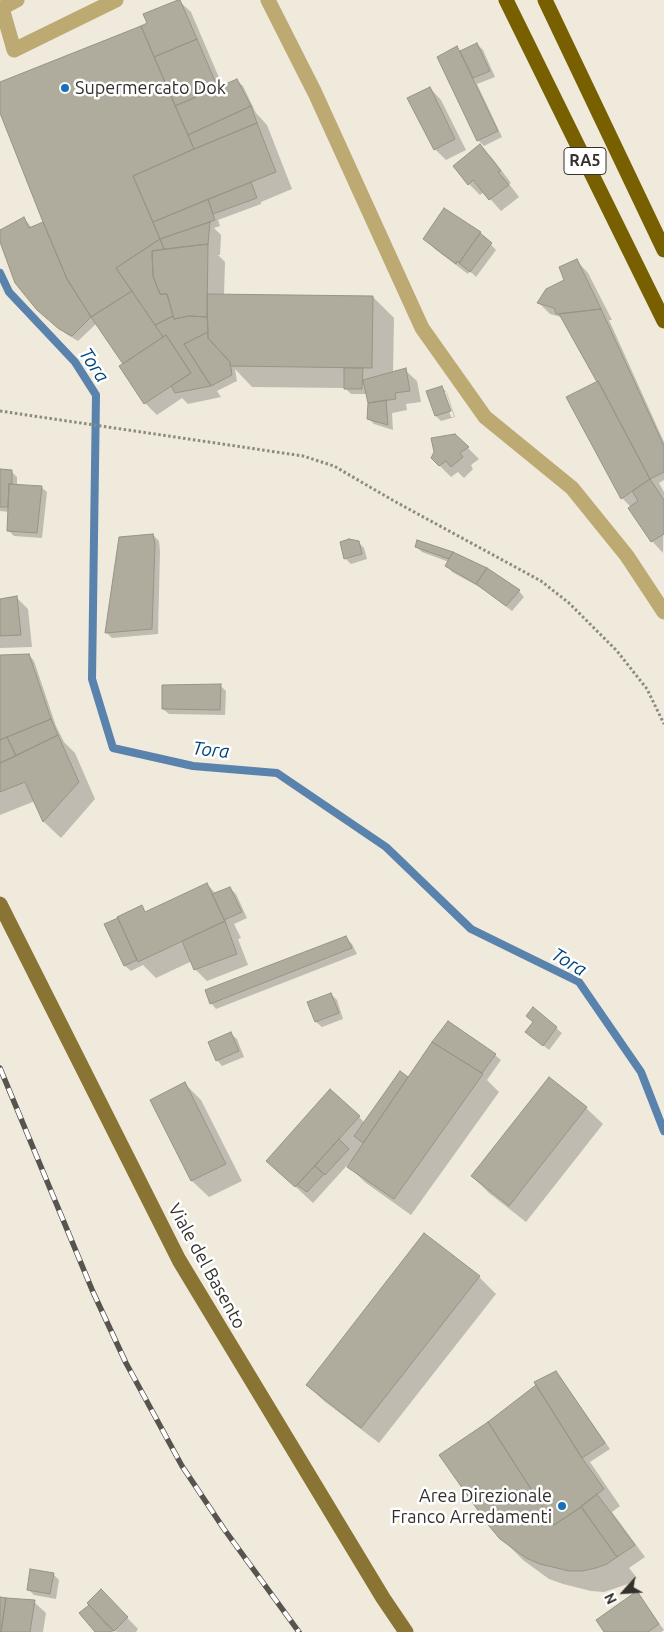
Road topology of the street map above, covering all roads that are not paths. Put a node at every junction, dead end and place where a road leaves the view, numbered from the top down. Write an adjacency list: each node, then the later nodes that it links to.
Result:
1 (17, 0): 2 (street)
2 (116, 0)
3 (268, 0): 8 (street)
4 (506, 0): 7 (highway, RA5)
5 (545, 0): 6 (highway, RA5)
6 (664, 250)
7 (664, 322)
8 (664, 612)
9 (0, 904): 10 (main road, Viale del Basento)
10 (406, 1632)

